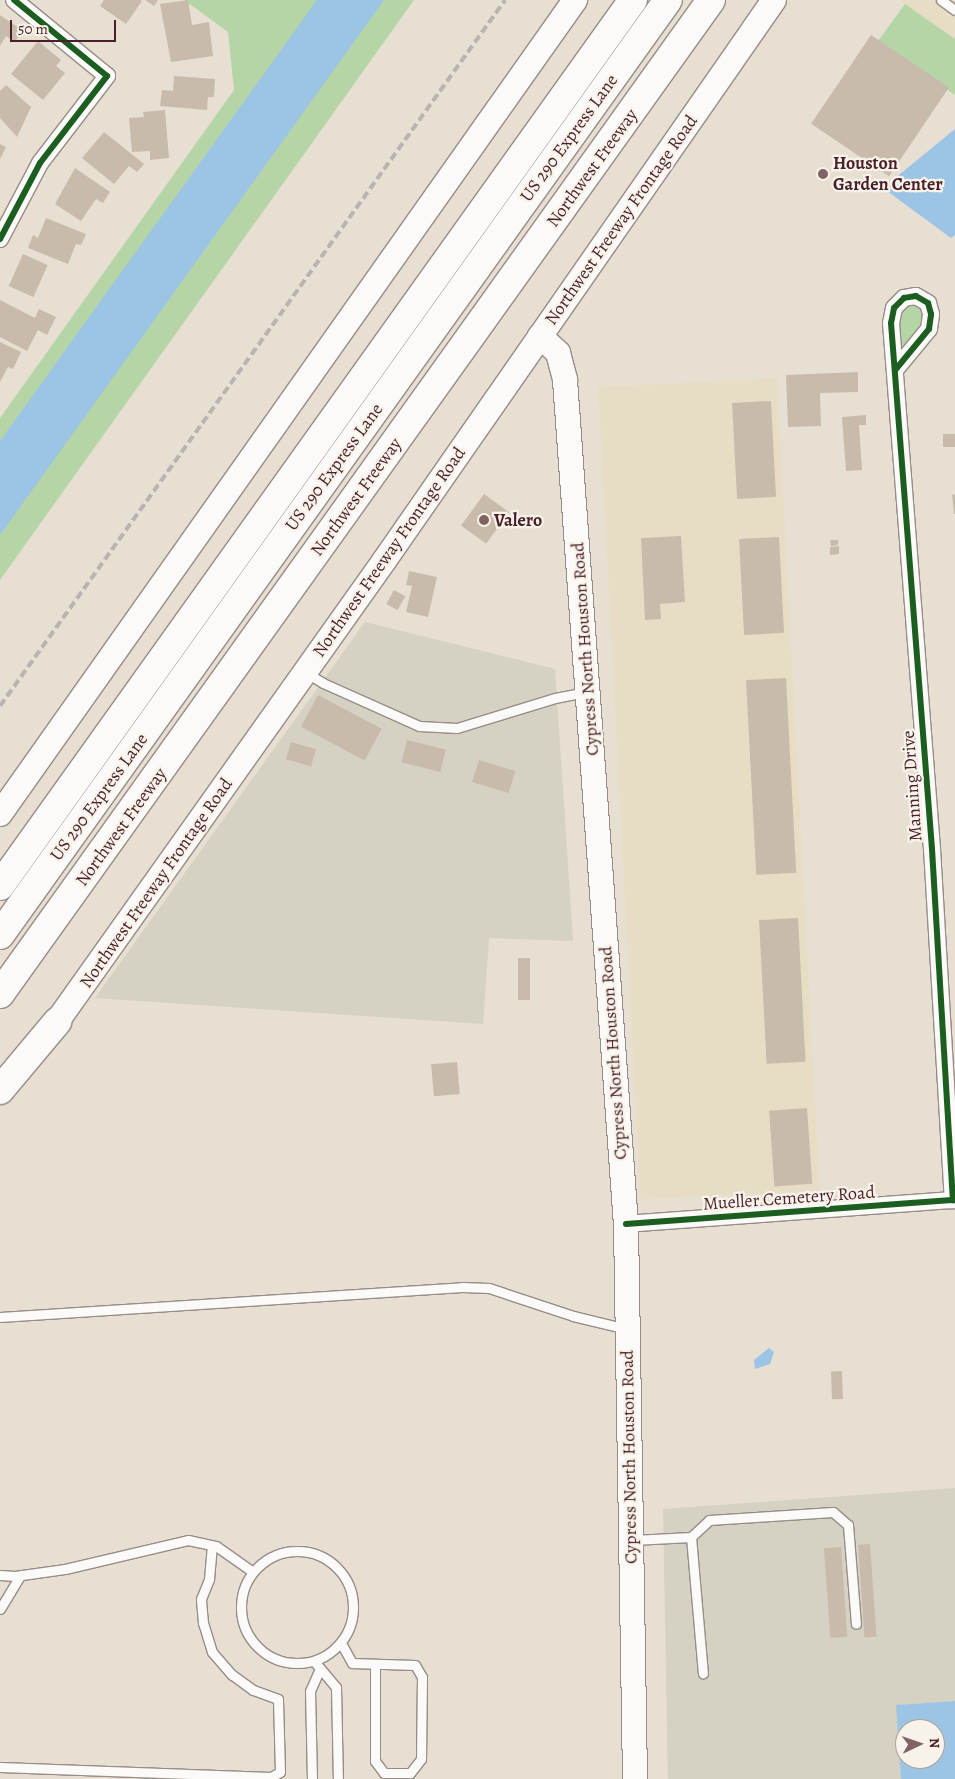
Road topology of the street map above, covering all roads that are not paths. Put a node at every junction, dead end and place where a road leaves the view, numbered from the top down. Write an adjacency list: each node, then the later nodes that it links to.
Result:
1 (14, 0): 9 (street)
2 (575, 0): 14 (main road)
3 (633, 0): 15 (highway)
4 (668, 0): 16 (highway, US 290 Express Lane)
5 (711, 0): 17 (highway, Northwest Freeway)
6 (774, 0): 10 (main road, Northwest Freeway Frontage Road)
7 (941, 0): 8 (lane)
8 (955, 10)
9 (0, 239)
10 (540, 336): 12 (main road, Northwest Freeway Frontage Road); 13 (main road, Cypress North Houston Road)
11 (896, 369): 21 (street, Manning Drive)
12 (305, 672): 13 (lane); 18 (main road, Northwest Freeway Frontage Road)
13 (587, 692): 22 (main road, Cypress North Houston Road)
14 (0, 814)
15 (0, 886)
16 (0, 935)
17 (0, 994)
18 (57, 1022): 19 (highway); 20 (main road, Northwest Freeway Frontage Road)
19 (0, 1090)
20 (0, 1102)
21 (954, 1200): 22 (street, Mueller Cemetery Road)
22 (626, 1224): 24 (main road, Cypress North Houston Road)
23 (0, 1317): 24 (lane)
24 (627, 1329): 26 (main road, Cypress North Houston Road)
25 (691, 1537): 26 (lane); 32 (lane); 37 (lane)
26 (630, 1540): 41 (main road, Cypress North Houston Road)
27 (212, 1545): 28 (lane); 30 (lane); 38 (lane)
28 (254, 1572): 33 (lane); 34 (lane)
29 (0, 1575): 30 (lane)
30 (20, 1576): 31 (lane)
31 (0, 1608)
32 (856, 1624)
33 (341, 1643): 34 (lane); 35 (lane)
34 (314, 1661): 36 (lane)
35 (375, 1664): 35 (lane)
36 (319, 1671): 39 (lane); 40 (lane)
37 (703, 1672)
38 (0, 1767)
39 (312, 1779)
40 (338, 1779)
41 (635, 1779)

